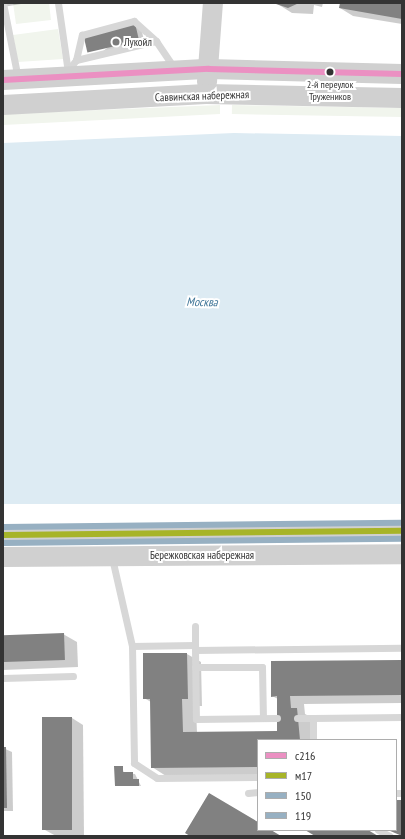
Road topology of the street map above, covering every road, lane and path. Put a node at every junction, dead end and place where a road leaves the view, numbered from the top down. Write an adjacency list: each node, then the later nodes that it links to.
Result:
1 (4, 3): 9 (lane)
2 (58, 3): 5 (lane)
3 (214, 3): 6 (main road)
4 (156, 41): 5 (lane); 5 (lane); 7 (lane)
5 (71, 69): 7 (main road); 9 (main road)
6 (209, 69): 7 (main road); 8 (main road); 10 (main road)
7 (176, 70)
8 (402, 74)
9 (11, 80)
10 (206, 94): 11 (main road, Саввинская набережная); 12 (main road, Саввинская набережная)
11 (402, 98)
12 (3, 105)
13 (402, 531): 14 (main road, Бережковская набережная)
14 (3, 535)
15 (402, 554): 16 (main road, Бережковская набережная)
16 (111, 556): 17 (main road, Бережковская набережная); 19 (lane)
17 (3, 557)
18 (195, 626): 20 (lane)
19 (132, 646): 20 (lane); 31 (lane)
20 (195, 648): 21 (lane); 22 (lane)
21 (402, 648)
22 (195, 667): 26 (lane); 26 (lane)
23 (73, 676): 24 (lane)
24 (3, 678)
25 (402, 717): 29 (lane)
26 (263, 718): 27 (lane)
27 (277, 718)
28 (297, 718): 29 (lane)
29 (313, 718): 30 (lane)
30 (313, 739)
31 (257, 778)
32 (257, 792): 33 (lane)
33 (248, 793)
34 (380, 831): 35 (lane)
35 (390, 836)

